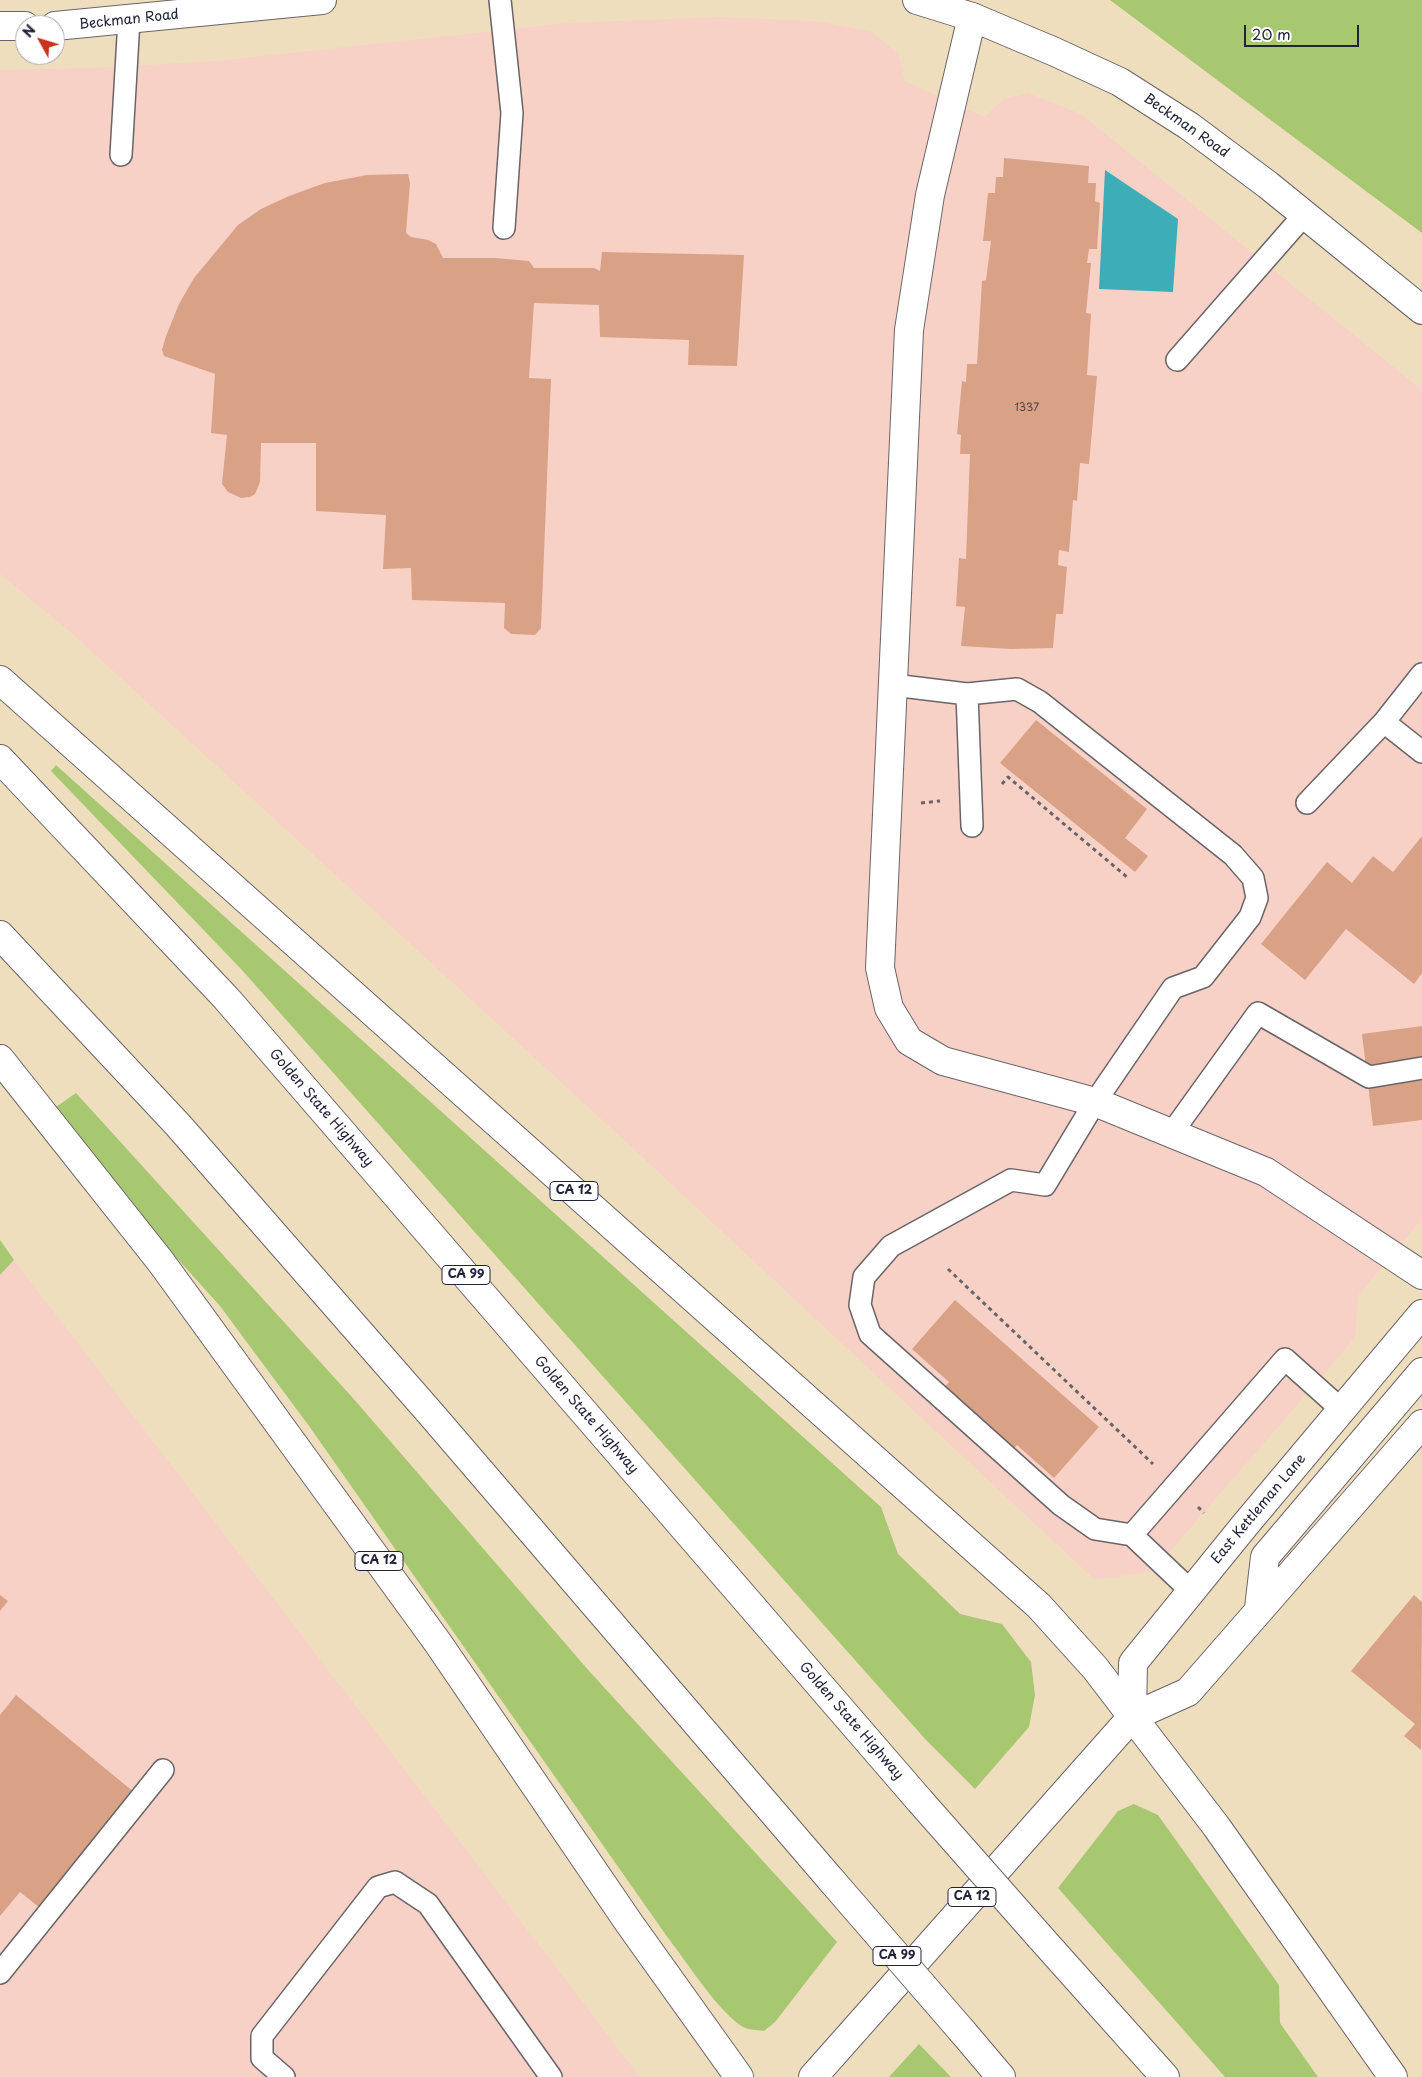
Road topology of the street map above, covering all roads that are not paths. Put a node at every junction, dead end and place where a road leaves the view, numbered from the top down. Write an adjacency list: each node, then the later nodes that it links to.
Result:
1 (322, 0): 5 (main road, Beckman Road)
2 (500, 0): 11 (lane)
3 (917, 0): 4 (main road, Beckman Road)
4 (972, 18): 10 (main road, Beckman Road); 16 (main road)
5 (129, 20): 6 (main road, Beckman Road); 9 (lane)
6 (65, 25)
7 (0, 26): 8 (main road)
8 (15, 26)
9 (121, 154)
10 (1304, 215): 12 (main road, Beckman Road); 13 (lane)
11 (504, 228)
12 (1422, 310)
13 (1177, 360)
14 (1422, 674): 18 (lane)
15 (0, 680): 36 (main road, CA 12)
16 (893, 686): 17 (lane); 26 (main road)
17 (967, 694): 22 (lane); 26 (lane)
18 (1384, 722): 19 (lane); 21 (lane)
19 (1422, 752)
20 (0, 759): 44 (main road, Golden State Highway / CA 99, bridge)
21 (1307, 803)
22 (972, 826)
23 (0, 935): 43 (main road, CA 99, bridge)
24 (0, 1059): 41 (main road, CA 12)
25 (1422, 1068): 27 (lane)
26 (1096, 1102): 27 (main road); 33 (lane)
27 (1171, 1134): 28 (main road)
28 (1422, 1275)
29 (1422, 1314): 31 (main road, East Kettleman Lane)
30 (1422, 1372): 35 (main road)
31 (1342, 1410): 33 (lane); 34 (main road, East Kettleman Lane)
32 (1422, 1424): 35 (main road)
33 (1132, 1536): 34 (lane)
34 (1191, 1591): 36 (main road, East Kettleman Lane)
35 (1259, 1608): 36 (main road)
36 (1132, 1718): 42 (main road, CA 12); 45 (main road)
37 (163, 1770): 38 (lane)
38 (0, 1973)
39 (284, 2077): 40 (lane)
40 (552, 2077)
41 (739, 2077)
42 (813, 2077)
43 (1002, 2077)
44 (1165, 2077)
45 (1393, 2077)

